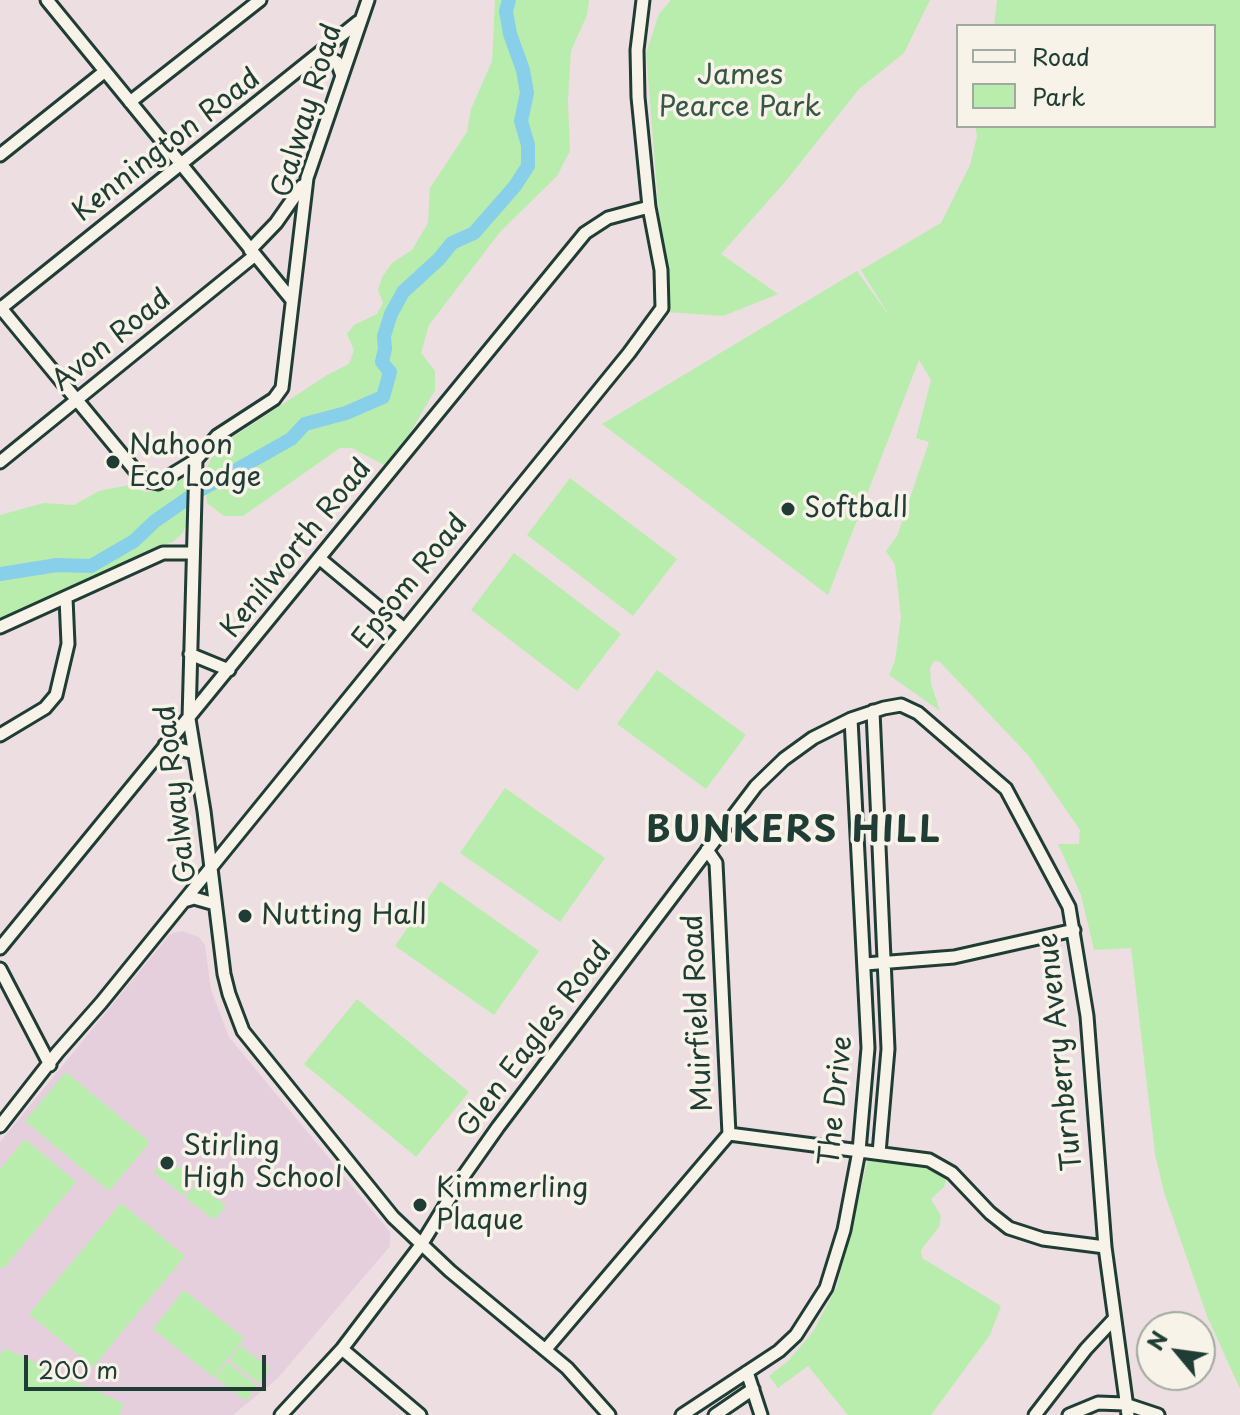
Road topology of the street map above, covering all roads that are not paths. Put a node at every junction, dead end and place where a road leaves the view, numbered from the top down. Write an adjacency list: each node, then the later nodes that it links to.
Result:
1 (47, 0): 7 (street)
2 (260, 0): 9 (street)
3 (368, 0): 5 (street, Galway Road)
4 (643, 0): 13 (street, Epsom Road)
5 (362, 18): 6 (street, Kennington Road); 8 (street, Galway Road)
6 (321, 54): 8 (street); 11 (street, Kennington Road)
7 (104, 72): 9 (street); 10 (street)
8 (342, 76): 12 (street, Galway Road)
9 (130, 102): 11 (street)
10 (0, 155)
11 (181, 164): 14 (street); 16 (street, Kennington Road)
12 (307, 178): 14 (street, Avon Road); 15 (street, Galway Road)
13 (649, 207): 21 (street, Kenilworth Road); 24 (street, Epsom Road)
14 (252, 253): 15 (street); 17 (street, Avon Road)
15 (292, 300): 18 (street, Galway Road)
16 (0, 308): 17 (street)
17 (78, 401): 18 (street, Galway Road); 19 (street, Avon Road)
18 (196, 460): 20 (street, Galway Road)
19 (0, 462)
20 (193, 553): 22 (street); 25 (street, Galway Road)
21 (319, 558): 24 (street); 26 (street, Kenilworth Road)
22 (66, 598): 23 (street); 30 (street)
23 (0, 627)
24 (403, 628): 34 (street, Epsom Road)
25 (190, 654): 26 (street); 28 (street, Galway Road)
26 (229, 670): 28 (street, Kenilworth Road)
27 (873, 711): 29 (street, Turnberry Avenue); 37 (street, Turnberry Avenue); 39 (street, The Drive)
28 (189, 719): 31 (street, Kenilworth Road); 32 (street, Galway Road)
29 (851, 719): 33 (street, Glen Eagles Road); 40 (street, The Drive)
30 (0, 735)
31 (165, 745): 32 (street); 38 (street, Kenilworth Road)
32 (194, 753): 34 (street, Galway Road)
33 (707, 850): 44 (street, Muirfield Road); 47 (street, Glen Eagles Road)
34 (211, 866): 35 (street, Epsom Road); 36 (street, Galway Road)
35 (184, 901): 36 (street); 42 (street, Epsom Road)
36 (215, 904): 47 (street, Galway Road)
37 (1074, 930): 39 (street); 48 (street, Turnberry Avenue)
38 (0, 948)
39 (885, 963): 40 (street); 46 (street, The Drive)
40 (865, 964): 45 (street, The Drive)
41 (0, 969): 42 (street)
42 (50, 1065): 43 (street, Epsom Road)
43 (0, 1126)
44 (729, 1134): 45 (street); 51 (street, Muirfield Road)
45 (859, 1151): 46 (street); 52 (street, The Drive)
46 (879, 1153): 48 (street)
47 (421, 1245): 50 (street, Glen Eagles Road); 51 (street, Galway Road)
48 (1105, 1247): 49 (street, Turnberry Avenue)
49 (1114, 1319): 54 (street, Turnberry Avenue); 61 (street)
50 (342, 1349): 55 (street, Glen Eagles Road); 56 (street)
51 (546, 1349): 57 (street, Galway Road)
52 (747, 1372): 53 (street); 58 (street, The Drive)
53 (753, 1389): 59 (street); 60 (street)
54 (1126, 1410): 62 (street); 63 (street)
55 (281, 1415)
56 (420, 1415)
57 (609, 1415)
58 (682, 1415)
59 (715, 1415)
60 (761, 1415)
61 (1035, 1415)
62 (1069, 1415)
63 (1158, 1415)

